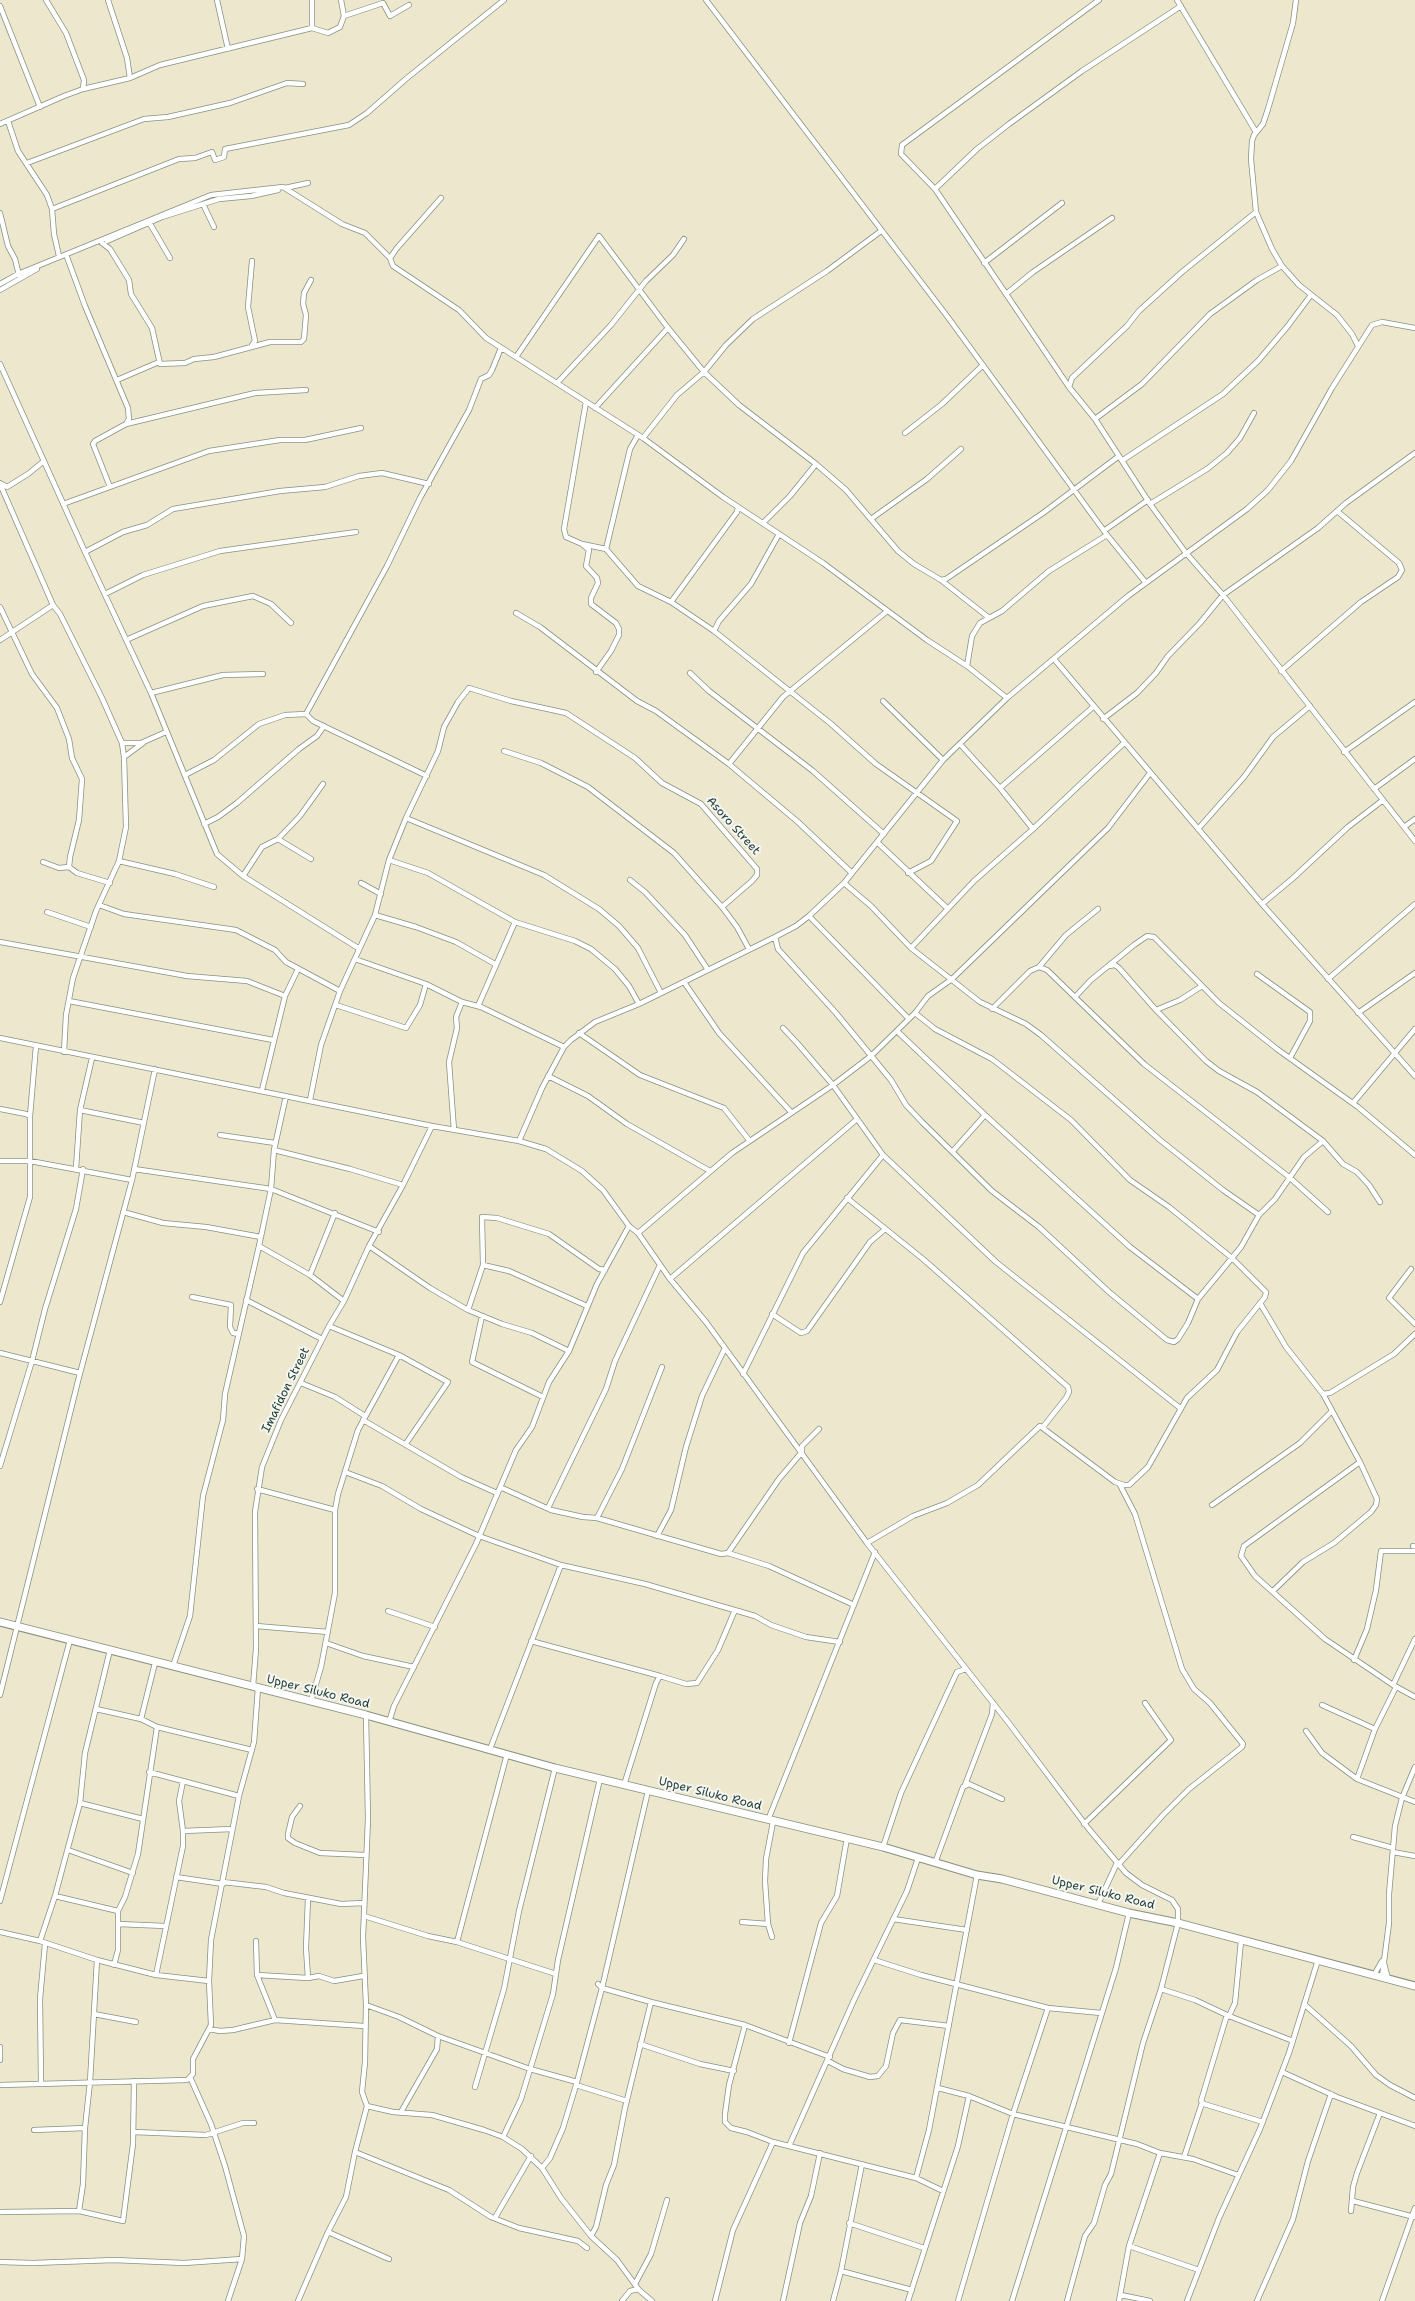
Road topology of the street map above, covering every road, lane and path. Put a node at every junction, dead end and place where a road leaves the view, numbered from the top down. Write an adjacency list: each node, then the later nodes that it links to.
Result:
1 (46, 0): 19 (street)
2 (108, 0): 17 (street)
3 (216, 0): 16 (street)
4 (312, 0): 15 (street)
5 (341, 0): 14 (street)
6 (504, 0): 30 (street)
7 (706, 0): 36 (street)
8 (1099, 0): 26 (street)
9 (1177, 0): 13 (street)
10 (1296, 0): 23 (street)
11 (409, 5): 14 (street)
12 (0, 6): 20 (street)
13 (1181, 6): 23 (street); 26 (street)
14 (344, 16): 15 (street)
15 (312, 28): 16 (street)
16 (228, 48): 17 (street)
17 (130, 78): 19 (street)
18 (303, 84): 24 (street)
19 (83, 89): 20 (street)
20 (40, 107): 21 (street)
21 (8, 121): 22 (street); 24 (street)
22 (0, 124)
23 (1256, 132): 31 (street)
24 (27, 163): 30 (street)
25 (308, 183): 29 (street)
26 (935, 189): 44 (street)
27 (442, 198): 42 (street)
28 (1062, 203): 44 (street)
29 (203, 204): 35 (street); 38 (street)
30 (52, 209): 39 (street)
31 (1256, 212): 45 (street); 65 (street)
32 (0, 213): 46 (street)
33 (1112, 218): 51 (street)
34 (148, 220): 39 (street); 41 (street); 42 (street)
35 (214, 228)
36 (881, 231): 61 (street); 62 (street)
37 (684, 239): 50 (street)
38 (102, 243): 40 (street); 59 (street)
39 (58, 257): 40 (street); 46 (street); 48 (street)
40 (67, 257): 63 (street)
41 (170, 258)
42 (390, 258): 57 (street)
43 (252, 262): 55 (street)
44 (984, 262): 51 (street)
45 (1282, 266): 52 (street); 70 (street)
46 (20, 278): 49 (street)
47 (311, 280): 55 (street)
48 (0, 284)
49 (0, 290)
50 (640, 291): 53 (street); 58 (street); 64 (street)
51 (1006, 294): 65 (street)
52 (1311, 295): 56 (street); 78 (street)
53 (668, 328): 62 (street); 68 (street)
54 (1415, 328): 56 (street)
55 (252, 346): 59 (street)
56 (1358, 346): 99 (street)
57 (501, 348): 58 (street); 82 (street)
58 (516, 357): 64 (street)
59 (159, 362): 63 (street)
60 (0, 364): 79 (street)
61 (983, 365): 73 (street); 85 (street)
62 (704, 372): 75 (street); 80 (street)
63 (117, 380): 71 (street)
64 (558, 383): 67 (street)
65 (1069, 387): 70 (street)
66 (306, 390): 71 (street)
67 (586, 402): 68 (street); 96 (street)
68 (595, 408): 74 (street)
69 (1254, 412): 87 (street)
70 (1094, 419): 78 (street)
71 (126, 424): 84 (street)
72 (361, 428): 84 (street)
73 (904, 433)
74 (638, 435): 75 (street); 97 (street)
75 (643, 438): 89 (street)
76 (961, 449): 91 (street)
77 (1415, 453): 90 (street)
78 (1121, 458): 85 (street); 87 (street)
79 (44, 461): 83 (street); 88 (street)
80 (816, 464): 91 (street); 92 (street)
81 (0, 483): 83 (street); 86 (street)
82 (429, 484): 98 (street); 128 (street)
83 (7, 487): 86 (street)
84 (110, 487): 88 (street)
85 (1076, 490): 94 (street); 100 (street)
86 (4, 494): 105 (street)
87 (1149, 502): 94 (street); 99 (street)
88 (63, 504): 98 (street)
89 (738, 507): 92 (street); 104 (street)
90 (1337, 511): 103 (street); 117 (street)
91 (871, 520): 100 (street)
92 (763, 523): 95 (street)
93 (356, 532): 102 (street)
94 (1106, 532): 101 (street); 109 (street)
95 (779, 534): 108 (street); 111 (street)
96 (582, 544): 97 (street); 118 (street)
97 (606, 549): 104 (street)
98 (85, 552): 102 (street)
99 (1186, 553): 101 (street); 103 (street)
100 (941, 580): 109 (street)
101 (1146, 583): 115 (street)
102 (104, 594): 114 (street)
103 (1223, 595): 117 (street); 129 (street)
104 (671, 602): 111 (street)
105 (53, 605): 112 (street); 134 (street)
106 (0, 607): 112 (street)
107 (516, 612): 118 (street)
108 (886, 612): 116 (street); 122 (street)
109 (988, 617): 116 (street)
110 (291, 623): 114 (street)
111 (714, 631): 122 (street)
112 (12, 632): 113 (street); 165 (street)
113 (0, 640)
114 (126, 640): 121 (street)
115 (1054, 659): 123 (street); 127 (street)
116 (967, 666): 123 (street)
117 (1282, 671): 138 (street)
118 (596, 672): 142 (street)
119 (690, 673): 131 (street)
120 (263, 674): 121 (street)
121 (151, 693): 132 (street)
122 (789, 693): 131 (street); 149 (street)
123 (1007, 698): 136 (street)
124 (883, 701): 141 (street)
125 (1415, 702): 138 (street)
126 (1310, 706): 156 (street)
127 (1093, 707): 129 (street); 147 (street)
128 (306, 714): 130 (street); 144 (street)
129 (1103, 718): 135 (street)
130 (324, 726): 145 (street); 153 (street)
131 (759, 729): 142 (street); 157 (street)
132 (166, 732): 133 (street); 144 (street)
133 (144, 742): 134 (street); 139 (street)
134 (122, 743): 139 (street)
135 (1124, 743): 143 (street); 155 (street)
136 (960, 744): 141 (street); 147 (street)
137 (504, 751): 178 (street)
138 (1344, 752): 148 (street)
139 (124, 758): 163 (street)
140 (1415, 759): 148 (street)
141 (943, 760): 149 (street)
142 (730, 764): 167 (street)
143 (1150, 773): 156 (street); 200 (street)
144 (185, 775): 153 (street)
145 (426, 776): 151 (street); 178 (street, Asoro Street)
146 (323, 784): 158 (street)
147 (1000, 788): 155 (street)
148 (1374, 789): 150 (street)
149 (916, 794): 157 (street); 166 (street)
150 (1383, 800): 154 (street); 175 (street)
151 (406, 818): 162 (street); 206 (street)
152 (1415, 819): 154 (street)
153 (204, 824): 168 (street)
154 (1404, 827): 160 (street)
155 (1033, 829): 179 (street)
156 (1198, 830): 175 (street)
157 (884, 834): 159 (street)
158 (278, 839): 161 (street); 168 (street)
159 (877, 842): 166 (street); 167 (street)
160 (1415, 842)
161 (311, 859)
162 (389, 860): 174 (street); 184 (street)
163 (119, 861): 170 (street); 173 (street)
164 (43, 862): 165 (street)
165 (69, 867): 170 (street)
166 (908, 872): 179 (street)
167 (852, 873): 172 (street)
168 (243, 876): 188 (street)
169 (630, 880): 197 (street)
170 (110, 883): 177 (street)
171 (361, 883): 174 (street)
172 (844, 883): 183 (street); 189 (street)
173 (214, 887)
174 (380, 894): 182 (street)
175 (1262, 904): 201 (street)
176 (1415, 904): 201 (street)
177 (99, 905): 185 (street); 196 (street)
178 (722, 907): 190 (street)
179 (948, 909): 189 (street)
180 (1098, 909): 195 (street)
181 (47, 912): 185 (street)
182 (375, 915): 188 (street); 193 (street)
183 (809, 916): 186 (street); 218 (street)
184 (515, 922): 193 (street); 211 (street)
185 (91, 926): 191 (street)
186 (775, 937): 190 (street); 229 (street)
187 (0, 942): 191 (street)
188 (358, 948): 192 (street)
189 (910, 948): 200 (street)
190 (749, 949): 197 (street)
191 (81, 956): 207 (street); 209 (street)
192 (355, 959): 203 (street); 205 (street)
193 (495, 964): 213 (street)
194 (1108, 966): 208 (street); 215 (street); 231 (street)
195 (1039, 967): 208 (street); 214 (street)
196 (298, 969): 205 (street); 207 (street)
197 (708, 970): 202 (street)
198 (1415, 973): 217 (street)
199 (1257, 974): 231 (street)
200 (952, 978): 214 (street); 216 (street)
201 (1328, 979): 217 (street)
202 (684, 982): 206 (street); 242 (street)
203 (426, 984): 210 (street); 212 (street)
204 (1202, 986): 215 (street)
205 (340, 991): 212 (street)
206 (661, 993): 211 (street)
207 (285, 996): 224 (street)
208 (1076, 997): 264 (street)
209 (69, 1001): 224 (street); 227 (street)
210 (462, 1002): 213 (street); 248 (street)
211 (639, 1004): 222 (street)
212 (336, 1005): 238 (street)
213 (478, 1006): 226 (street)
214 (992, 1009): 273 (street)
215 (1156, 1010): 252 (street)
216 (914, 1013): 218 (street); 281 (street)
217 (1358, 1013): 228 (street)
218 (909, 1019): 221 (street)
219 (783, 1028): 235 (street)
220 (1415, 1029): 228 (street)
221 (897, 1031): 229 (street); 243 (street)
222 (579, 1033): 226 (street); 250 (street)
223 (0, 1038): 225 (street)
224 (273, 1040): 236 (street)
225 (36, 1046): 227 (street); 244 (street)
226 (564, 1047): 233 (street)
227 (64, 1052): 230 (street)
228 (1395, 1054): 234 (street); 239 (street)
229 (871, 1056): 235 (street); 255 (street)
230 (92, 1058): 232 (street); 241 (street)
231 (1290, 1058): 239 (street)
232 (155, 1069): 236 (street); 246 (street)
233 (548, 1076): 251 (street); 263 (street)
234 (1415, 1076)
235 (833, 1085): 242 (street); 245 (street)
236 (262, 1090): 237 (street)
237 (286, 1096): 238 (street); 253 (street)
238 (310, 1100): 247 (street)
239 (1354, 1103): 257 (street)
240 (0, 1109): 244 (street)
241 (80, 1110): 246 (street); 260 (street)
242 (791, 1112): 250 (street)
243 (985, 1115): 255 (street); 289 (street)
244 (30, 1116): 259 (street)
245 (856, 1120): 256 (street); 287 (street)
246 (144, 1123): 262 (street)
247 (432, 1126): 248 (street); 266 (street, Imafidon Street)
248 (454, 1130): 251 (street)
249 (220, 1135): 253 (street)
250 (750, 1140): 263 (street)
251 (520, 1141): 274 (street)
252 (1323, 1141): 264 (street); 269 (street)
253 (275, 1143): 254 (street)
254 (274, 1150): 266 (street); 267 (street)
255 (953, 1151): 289 (street)
256 (883, 1155): 268 (street); 314 (street)
257 (1415, 1155)
258 (0, 1161): 259 (street)
259 (30, 1161): 260 (street); 292 (street)
260 (76, 1168): 261 (street)
261 (83, 1169): 265 (street); 307 (street)
262 (134, 1169): 265 (street); 267 (street)
263 (710, 1171): 277 (street)
264 (1289, 1177): 271 (street); 273 (street)
265 (132, 1180): 270 (street)
266 (404, 1185): 276 (street, Imafidon Street)
267 (271, 1189): 272 (street); 278 (street)
268 (847, 1198): 296 (street); 317 (street)
269 (1380, 1202)
270 (124, 1212): 278 (street); 309 (street)
271 (1328, 1212)
272 (335, 1213): 276 (street); 286 (street)
273 (1259, 1215): 281 (street)
274 (629, 1226): 277 (street); 285 (street)
275 (884, 1230): 296 (street)
276 (378, 1232): 280 (street, Imafidon Street)
277 (638, 1233): 283 (street)
278 (261, 1237): 279 (street)
279 (260, 1246): 286 (street); 290 (street)
280 (369, 1246): 291 (street, Imafidon Street); 295 (street)
281 (1232, 1258): 289 (street); 293 (street)
282 (483, 1265): 285 (street); 294 (street); 295 (street)
283 (660, 1265): 287 (street); 330 (street)
284 (1411, 1269): 298 (street)
285 (605, 1270): 294 (street)
286 (310, 1275): 291 (street)
287 (670, 1279): 303 (street)
288 (192, 1297): 300 (street)
289 (1198, 1299)
290 (246, 1300): 300 (street); 302 (street)
291 (344, 1301): 299 (street, Imafidon Street)
292 (0, 1302)
293 (1260, 1303): 312 (street); 314 (street)
294 (587, 1306): 304 (street)
295 (468, 1310): 297 (street)
296 (772, 1314): 310 (street)
297 (482, 1316): 304 (street); 313 (street)
298 (1415, 1324)
299 (329, 1326): 302 (street, Imafidon Street); 306 (street)
300 (239, 1334): 357 (street)
301 (1415, 1334): 312 (street)
302 (322, 1339): 311 (street, Imafidon Street)
303 (724, 1350): 310 (street); 334 (street)
304 (569, 1351): 313 (street)
305 (0, 1353): 307 (street)
306 (399, 1355): 316 (street); 319 (street)
307 (32, 1361): 309 (street); 321 (street)
308 (662, 1367): 332 (street)
309 (80, 1373): 345 (street)
310 (743, 1374): 320 (street)
311 (301, 1382): 316 (street); 327 (street, Imafidon Street)
312 (1324, 1394): 315 (street)
313 (543, 1397): 326 (street)
314 (1180, 1408): 325 (street)
315 (1332, 1411): 322 (street); 329 (street)
316 (364, 1418): 324 (street); 328 (street)
317 (1043, 1427): 325 (street); 335 (street)
318 (819, 1429): 320 (street)
319 (407, 1442)
320 (802, 1452): 335 (street); 338 (street)
321 (1, 1458): 323 (street)
322 (1360, 1462): 340 (street); 340 (street)
323 (0, 1466)
324 (345, 1472): 331 (street); 333 (street)
325 (1120, 1484): 408 (street)
326 (500, 1487): 328 (street); 330 (street)
327 (257, 1489): 331 (street); 346 (street, Imafidon Street)
328 (497, 1493): 333 (street)
329 (1212, 1505)
330 (548, 1508): 332 (street)
331 (335, 1510): 348 (street)
332 (598, 1518): 334 (street)
333 (479, 1536): 339 (street); 347 (street)
334 (657, 1536): 338 (street)
335 (866, 1544): 337 (street)
336 (1414, 1547): 355 (street)
337 (875, 1552): 341 (street); 359 (street)
338 (728, 1553): 341 (street)
339 (561, 1565): 342 (street); 351 (street)
340 (1273, 1591): 355 (street)
341 (854, 1605): 352 (street)
342 (735, 1610): 352 (street); 360 (street)
343 (388, 1611): 347 (street)
344 (0, 1622): 345 (main road, Upper Siluko Road)
345 (18, 1626): 350 (main road, Upper Siluko Road); 363 (street)
346 (256, 1626): 348 (street); 362 (street, Imafidon Street)
347 (435, 1626): 358 (street)
348 (328, 1632): 353 (street)
349 (1415, 1639): 361 (street)
350 (70, 1640): 354 (main road, Upper Siluko Road); 415 (street)
351 (531, 1641): 360 (street); 376 (street)
352 (840, 1642): 395 (street)
353 (326, 1643): 358 (street); 365 (street)
354 (110, 1650): 356 (main road, Upper Siluko Road); 369 (street)
355 (1354, 1660): 361 (street)
356 (155, 1663): 357 (main road, Upper Siluko Road); 371 (street)
357 (173, 1666): 362 (main road, Upper Siluko Road)
358 (414, 1667): 372 (street)
359 (966, 1669): 366 (street); 401 (street)
360 (660, 1676): 385 (street)
361 (1394, 1686): 364 (street); 374 (street)
362 (255, 1687): 365 (main road, Upper Siluko Road); 377 (street, Imafidon Street)
363 (0, 1695)
364 (1415, 1697)
365 (311, 1701): 370 (main road, Upper Siluko Road)
366 (993, 1702): 386 (street); 396 (street)
367 (1145, 1703): 396 (street)
368 (1322, 1705): 374 (street)
369 (96, 1710): 371 (street); 392 (street)
370 (366, 1715): 372 (main road, Upper Siluko Road); 404 (street)
371 (141, 1719): 373 (street)
372 (388, 1722): 376 (main road, Upper Siluko Road)
373 (157, 1726): 377 (street); 381 (street)
374 (1374, 1729): 383 (street)
375 (1306, 1731): 383 (street)
376 (490, 1749): 378 (main road, Upper Siluko Road)
377 (252, 1750): 388 (street, Imafidon Street)
378 (507, 1753): 380 (main road, Upper Siluko Road); 431 (street)
379 (1415, 1767): 389 (street)
380 (555, 1768): 382 (main road, Upper Siluko Road); 432 (street)
381 (149, 1772): 384 (street); 394 (street)
382 (600, 1779): 385 (main road, Upper Siluko Road); 438 (street)
383 (1357, 1779): 389 (street)
384 (183, 1781): 388 (street); 398 (street)
385 (624, 1785): 387 (main road, Upper Siluko Road)
386 (965, 1785): 390 (street); 407 (street)
387 (648, 1791): 395 (main road, Upper Siluko Road); 447 (street)
388 (239, 1796): 397 (street, Imafidon Street)
389 (1402, 1798): 391 (street); 403 (street)
390 (1002, 1799)
391 (1415, 1802)
392 (80, 1803): 394 (street); 402 (street)
393 (300, 1806): 404 (street)
394 (143, 1819): 409 (street)
395 (770, 1821): 400 (main road, Upper Siluko Road); 427 (street)
396 (1084, 1824): 408 (street)
397 (232, 1829): 398 (street); 412 (street, Imafidon Street)
398 (183, 1831): 411 (street)
399 (1353, 1837): 403 (street)
400 (847, 1838): 401 (main road, Upper Siluko Road); 465 (street)
401 (883, 1847): 406 (main road, Upper Siluko Road)
402 (68, 1850): 409 (street); 413 (street)
403 (1393, 1850): 405 (street); 436 (street)
404 (365, 1855): 416 (street)
405 (1415, 1856)
406 (918, 1858): 407 (main road, Upper Siluko Road); 421 (street)
407 (935, 1862): 410 (main road, Upper Siluko Road)
408 (1117, 1864): 417 (street); 423 (street)
409 (133, 1874): 418 (street)
410 (977, 1875): 417 (main road, Upper Siluko Road); 425 (street)
411 (176, 1876): 412 (street); 424 (street)
412 (223, 1883): 414 (street); 445 (street, Imafidon Street)
413 (55, 1896): 418 (street); 429 (street)
414 (308, 1898): 416 (street); 443 (street)
415 (0, 1901)
416 (364, 1903): 420 (street)
417 (1098, 1904): 419 (main road, Upper Siluko Road)
418 (118, 1912): 422 (street)
419 (1129, 1913): 423 (main road, Upper Siluko Road); 454 (street)
420 (364, 1916): 431 (street); 442 (street)
421 (893, 1920): 425 (street); 434 (street)
422 (118, 1924): 424 (street); 437 (street)
423 (1178, 1924): 428 (main road, Upper Siluko Road); 449 (street)
424 (166, 1926): 439 (street)
425 (967, 1930): 446 (street)
426 (0, 1934): 429 (street)
427 (772, 1938)
428 (1241, 1941): 435 (main road, Upper Siluko Road); 456 (street)
429 (42, 1942): 433 (street); 476 (street)
430 (256, 1942): 440 (street)
431 (457, 1942): 432 (street)
432 (509, 1958): 438 (street); 468 (street)
433 (98, 1960): 437 (street); 455 (street)
434 (874, 1960): 446 (street); 469 (street)
435 (1318, 1960): 441 (main road, Upper Siluko Road); 451 (street)
436 (1382, 1960): 441 (street); 444 (street)
437 (114, 1965): 439 (street)
438 (556, 1974): 471 (street)
439 (156, 1975): 445 (street)
440 (257, 1975): 443 (street); 457 (street)
441 (1374, 1975): 444 (main road, Upper Siluko Road)
442 (363, 1976): 443 (street); 452 (street)
443 (308, 1978)
444 (1385, 1978): 448 (main road, Upper Siluko Road)
445 (209, 1981): 462 (street, Imafidon Street)
446 (958, 1985): 453 (street); 461 (street)
447 (600, 1986): 450 (street); 479 (street)
448 (1415, 1986)
449 (1161, 1990): 456 (street); 500 (street)
450 (651, 2002): 459 (street); 466 (street)
451 (1304, 2004): 464 (street); 484 (street)
452 (366, 2005): 460 (street); 463 (street)
453 (1048, 2008): 454 (street); 490 (street)
454 (1101, 2013): 493 (street)
455 (94, 2014): 458 (street); 477 (street)
456 (1229, 2016): 464 (street); 486 (street)
457 (275, 2020): 460 (street); 462 (street)
458 (136, 2022)
459 (745, 2025): 465 (street); 472 (street)
460 (364, 2026): 487 (street)
461 (949, 2026): 469 (street); 481 (street)
462 (209, 2028): 474 (street)
463 (438, 2036): 468 (street); 488 (street)
464 (1293, 2041): 473 (street)
465 (789, 2042): 469 (street)
466 (640, 2044): 472 (street); 485 (street)
467 (0, 2047): 470 (street)
468 (486, 2053): 471 (street); 480 (street)
469 (829, 2059): 502 (street)
470 (0, 2060)
471 (530, 2068): 479 (street); 499 (street)
472 (734, 2071): 501 (street)
473 (1282, 2072): 482 (street); 491 (street)
474 (190, 2078): 475 (street); 498 (street)
475 (134, 2081): 477 (street); 497 (street)
476 (41, 2082): 477 (street); 478 (street)
477 (90, 2082): 495 (street)
478 (0, 2083)
479 (577, 2083): 485 (street); 509 (street)
480 (475, 2087)
481 (938, 2088): 483 (street); 511 (street)
482 (1331, 2094): 489 (street); 549 (street)
483 (969, 2096): 490 (street); 512 (street)
484 (1415, 2098)
485 (626, 2101): 523 (street)
486 (1202, 2103): 491 (street); 507 (street)
487 (367, 2106): 488 (street); 503 (street)
488 (401, 2112): 499 (street)
489 (1380, 2113): 494 (street); 514 (street)
490 (1014, 2114): 493 (street); 543 (street)
491 (1262, 2122): 510 (street)
492 (254, 2123): 498 (street)
493 (1067, 2126): 500 (street); 544 (street)
494 (1415, 2126)
495 (85, 2128): 496 (street); 518 (street)
496 (34, 2130)
497 (134, 2132): 498 (street); 518 (street)
498 (213, 2132): 527 (street)
499 (503, 2138): 506 (street)
500 (1119, 2139): 505 (street); 545 (street)
501 (773, 2142): 502 (street); 539 (street)
502 (789, 2146): 504 (street)
503 (354, 2152): 522 (street); 525 (street)
504 (820, 2153): 508 (street); 540 (street)
505 (1160, 2153): 507 (street); 524 (street)
506 (531, 2156): 509 (street); 519 (street)
507 (1184, 2157): 510 (street)
508 (862, 2164): 511 (street); 521 (street)
509 (542, 2168): 523 (street)
510 (1238, 2175): 530 (street)
511 (916, 2178): 512 (street)
512 (943, 2191): 526 (street)
513 (667, 2200): 532 (street)
514 (1353, 2201): 516 (street); 520 (street)
515 (1415, 2208): 520 (street)
516 (1352, 2210)
517 (0, 2212): 518 (street)
518 (79, 2212)
519 (496, 2216)
520 (1414, 2217): 550 (street)
521 (849, 2223): 526 (street); 531 (street)
522 (328, 2232): 528 (street); 536 (street)
523 (591, 2236): 532 (street)
524 (1130, 2246): 530 (street); 534 (street)
525 (587, 2248)
526 (924, 2248): 533 (street)
527 (242, 2259): 529 (street); 535 (street)
528 (389, 2259)
529 (0, 2262)
530 (1199, 2270): 548 (street)
531 (841, 2271): 533 (street); 541 (street)
532 (637, 2286): 537 (street); 538 (street)
533 (912, 2290): 542 (street)
534 (1120, 2295): 546 (street); 547 (street)
535 (228, 2301)
536 (298, 2301)
537 (622, 2301)
538 (652, 2301)
539 (715, 2301)
540 (784, 2301)
541 (832, 2301)
542 (908, 2301)
543 (958, 2301)
544 (1012, 2301)
545 (1067, 2301)
546 (1119, 2301)
547 (1150, 2301)
548 (1187, 2301)
549 (1257, 2301)
550 (1382, 2301)

